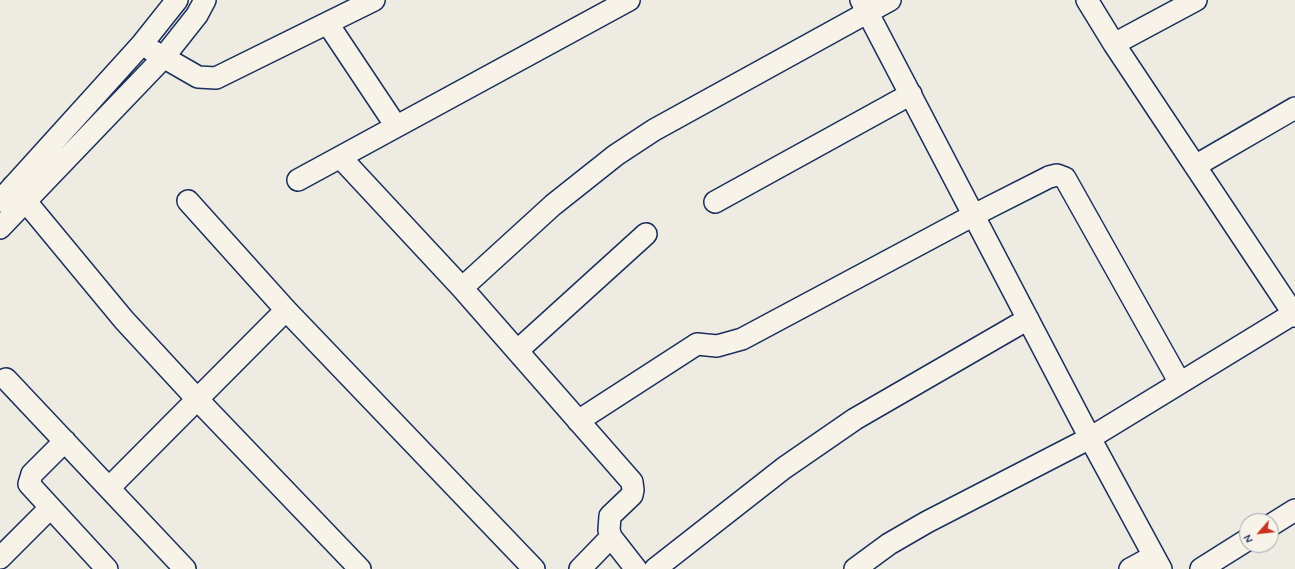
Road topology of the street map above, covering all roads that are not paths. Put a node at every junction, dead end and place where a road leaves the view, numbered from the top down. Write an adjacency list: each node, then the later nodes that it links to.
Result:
1 (177, 0): 10 (street)
2 (205, 0): 12 (street)
3 (374, 0): 9 (street)
4 (629, 0): 15 (street)
5 (890, 0): 8 (street)
6 (1087, 0): 11 (street)
7 (1196, 0): 11 (street)
8 (865, 6): 13 (street); 25 (street)
9 (328, 24): 12 (street); 15 (street)
10 (142, 44): 12 (street); 19 (street)
11 (1114, 44): 17 (street)
12 (162, 58): 19 (street)
13 (911, 94): 21 (street); 22 (street)
14 (1295, 108): 17 (street)
15 (396, 126): 16 (street)
16 (341, 158): 18 (street); 25 (street)
17 (1195, 166): 27 (street)
18 (298, 180)
19 (13, 196): 23 (street); 32 (street)
20 (188, 201): 26 (street)
21 (716, 202)
22 (974, 215): 28 (street); 31 (street); 33 (street)
23 (0, 228)
24 (646, 234): 29 (street)
25 (462, 288): 29 (street)
26 (286, 310): 32 (street); 47 (street)
27 (1294, 315): 31 (street)
28 (1028, 318): 34 (street); 50 (street)
29 (516, 351): 33 (street)
30 (6, 379): 35 (street)
31 (1180, 383): 34 (street)
32 (197, 399): 36 (street); 46 (street)
33 (578, 421): 40 (street)
34 (1090, 438): 43 (street); 51 (street)
35 (65, 441): 36 (street); 37 (street)
36 (109, 488): 45 (street)
37 (50, 508): 42 (street); 44 (street)
38 (1295, 510): 39 (street)
39 (1279, 520)
40 (611, 537): 48 (street); 49 (street)
41 (1239, 545): 53 (street)
42 (0, 558)
43 (1157, 562): 52 (street)
44 (107, 569)
45 (185, 569)
46 (360, 569)
47 (534, 569)
48 (580, 569)
49 (636, 569)
50 (655, 569)
51 (855, 569)
52 (1130, 569)
53 (1201, 569)

